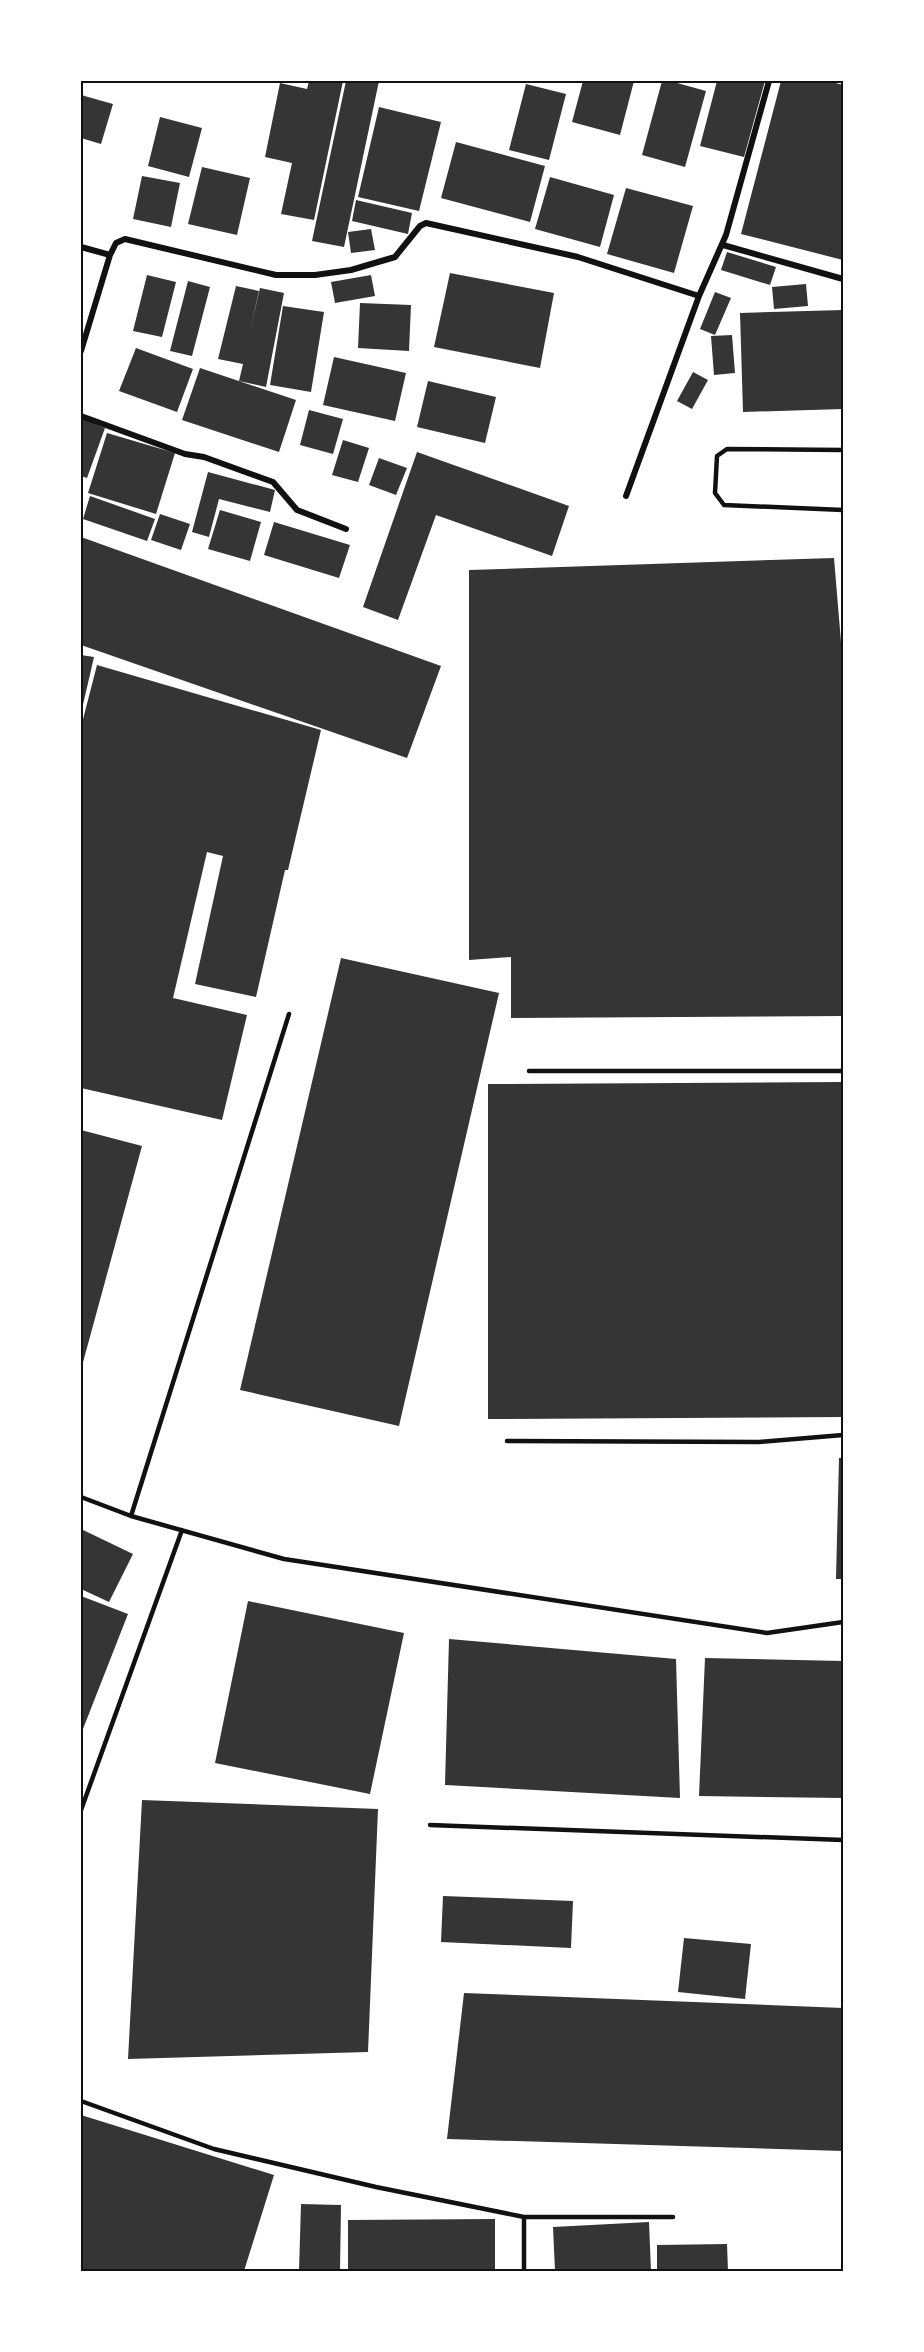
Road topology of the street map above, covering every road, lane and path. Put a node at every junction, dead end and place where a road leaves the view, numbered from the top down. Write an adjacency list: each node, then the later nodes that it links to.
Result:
1 (769, 81): 2 (street)
2 (723, 245): 5 (street); 6 (street)
3 (81, 247): 4 (street)
4 (110, 255): 6 (street); 7 (street)
5 (843, 279)
6 (699, 296): 10 (street)
7 (81, 351)
8 (81, 416): 12 (street)
9 (843, 450): 11 (lane)
10 (626, 496)
11 (843, 510)
12 (346, 530)
13 (289, 1014): 19 (lane)
14 (529, 1071): 15 (lane)
15 (843, 1071)
16 (843, 1435): 17 (lane)
17 (507, 1442)
18 (81, 1497): 19 (lane)
19 (131, 1516): 20 (lane)
20 (182, 1530): 21 (lane); 22 (lane)
21 (843, 1622)
22 (81, 1810)
23 (430, 1825): 24 (lane)
24 (843, 1840)
25 (81, 2101): 26 (lane)
26 (524, 2217): 27 (lane); 28 (lane)
27 (673, 2217)
28 (524, 2271)

